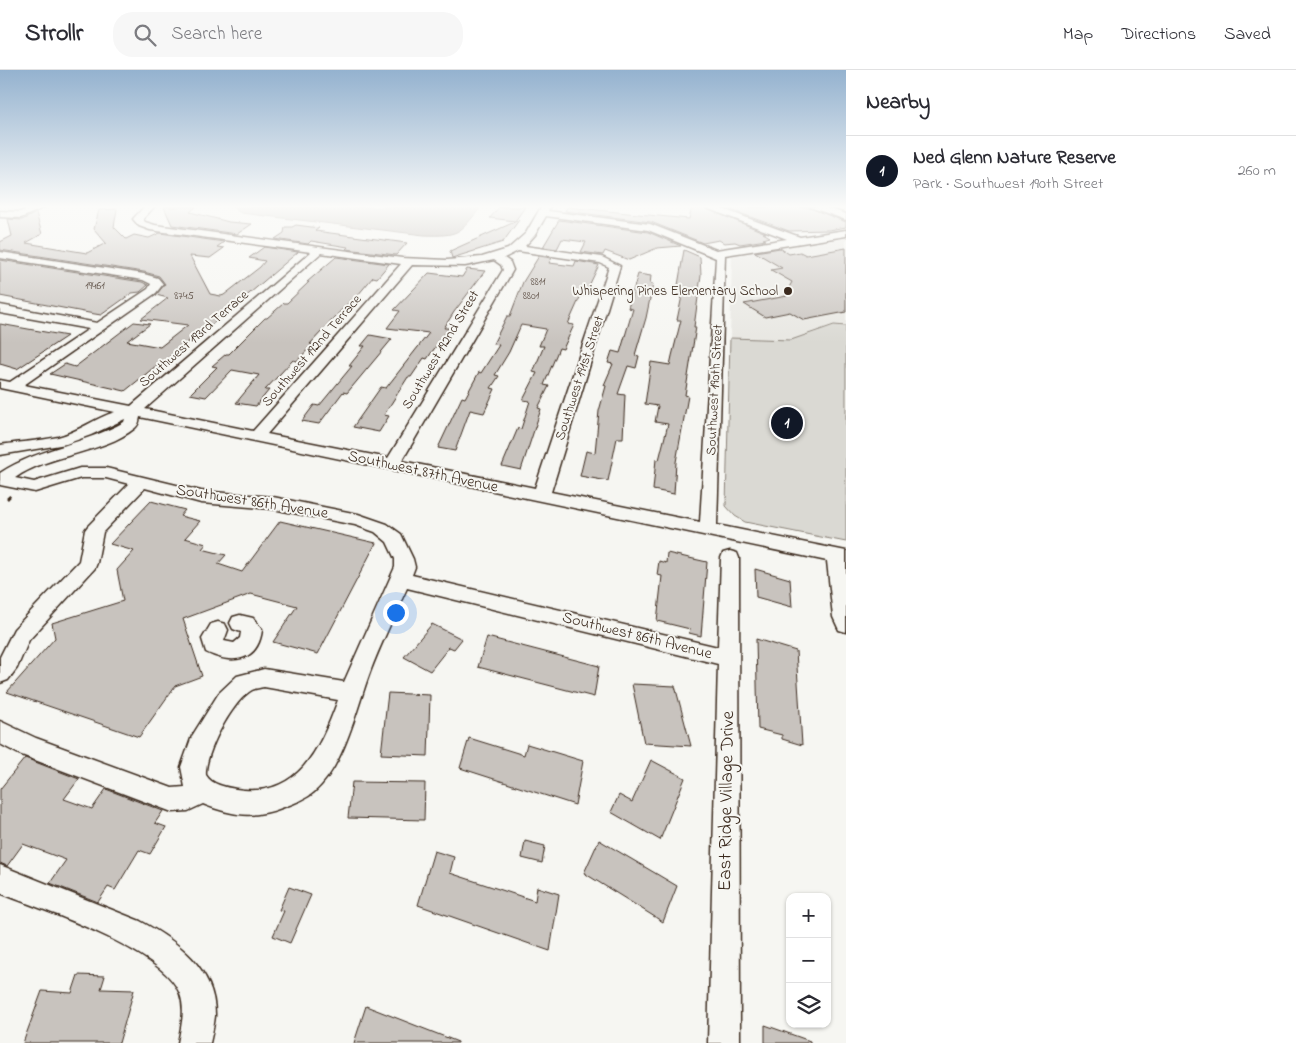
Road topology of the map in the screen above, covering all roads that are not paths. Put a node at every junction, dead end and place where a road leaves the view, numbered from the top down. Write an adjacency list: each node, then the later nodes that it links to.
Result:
1 (316, 252): 14 (street, Southwest 193rd Terrace)
2 (337, 252): 9 (street)
3 (504, 252): 8 (street)
4 (546, 252): 21 (street, Southwest 191st Street)
5 (721, 252): 6 (street)
6 (717, 253): 22 (street, Southwest 190th Street)
7 (0, 255): 10 (street)
8 (495, 256): 9 (street); 18 (street, Southwest 192nd Street)
9 (409, 262): 15 (street, Southwest 192nd Terrace)
10 (157, 283): 12 (street)
11 (0, 309): 12 (street)
12 (100, 327): 13 (street)
13 (6, 386): 14 (street, Southwest 87th Avenue)
14 (134, 411): 15 (street, Southwest 87th Avenue); 17 (street, Southwest 193rd Terrace)
15 (256, 437): 18 (street, Southwest 87th Avenue)
16 (0, 450): 17 (street)
17 (45, 450): 19 (street)
18 (392, 465): 21 (street, Southwest 87th Avenue)
19 (1, 480): 20 (street, Southwest 86th Avenue)
20 (142, 481): 25 (street, Southwest 86th Avenue); 31 (street)
21 (541, 496): 22 (street, Southwest 87th Avenue)
22 (708, 530): 23 (street, Southwest 87th Avenue)
23 (841, 557): 27 (street)
24 (730, 558): 30 (street, East Ridge Village Drive)
25 (401, 579): 30 (street, Southwest 86th Avenue); 33 (street)
26 (240, 623): 29 (street)
27 (846, 624)
28 (218, 630): 29 (street)
29 (239, 651): 32 (street)
30 (728, 658): 38 (street, East Ridge Village Drive)
31 (0, 674)
32 (250, 680): 33 (street); 35 (street)
33 (350, 694): 35 (street)
34 (0, 732): 35 (street)
35 (203, 790)
36 (0, 879): 37 (street)
37 (195, 1035)
38 (724, 1043)

